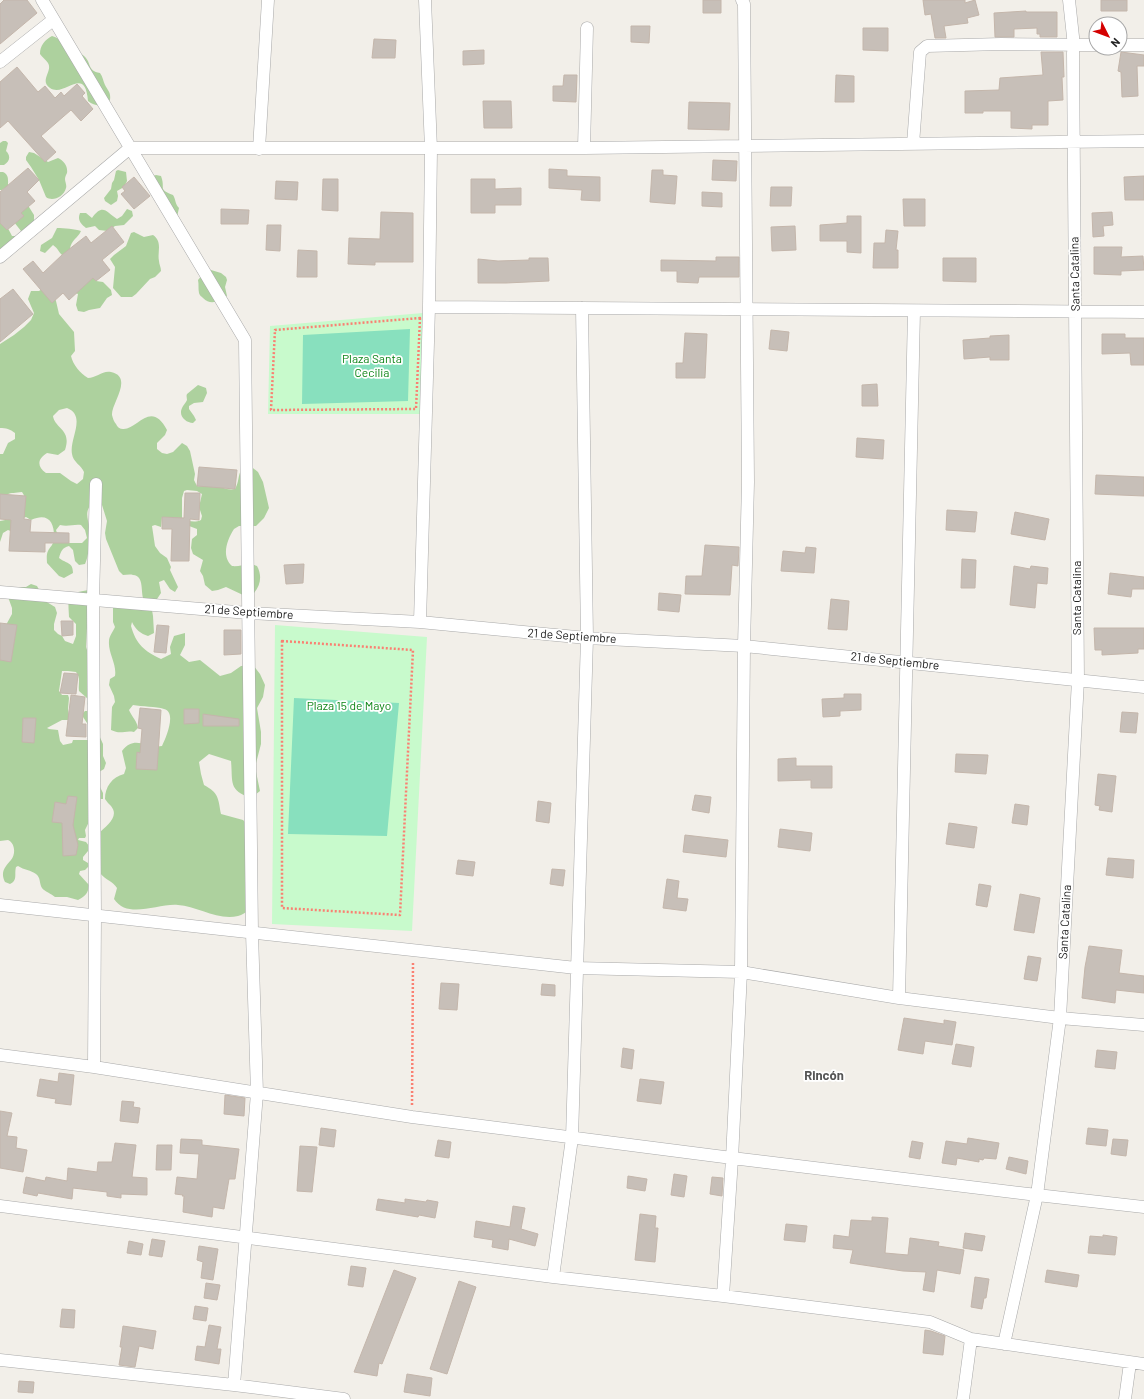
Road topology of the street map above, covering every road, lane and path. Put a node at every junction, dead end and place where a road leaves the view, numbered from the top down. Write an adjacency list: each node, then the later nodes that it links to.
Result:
1 (42, 0): 6 (street)
2 (268, 0): 19 (street)
3 (425, 0): 20 (street)
4 (742, 0): 16 (street)
5 (1069, 0): 11 (street, Santa Catalina)
6 (53, 20): 12 (street); 17 (street)
7 (587, 28): 18 (street)
8 (1088, 45): 11 (street)
9 (1128, 45): 10 (street)
10 (1144, 45)
11 (1074, 46): 14 (street, Santa Catalina); 15 (street)
12 (0, 62)
13 (1144, 141): 14 (street)
14 (1073, 142): 15 (street); 26 (street, Santa Catalina)
15 (913, 144): 16 (street)
16 (745, 146): 18 (street); 24 (street)
17 (130, 148): 19 (street); 21 (street); 32 (street)
18 (584, 148): 20 (street)
19 (259, 149): 20 (street)
20 (431, 149): 22 (street)
21 (0, 257)
22 (429, 307): 23 (street); 33 (street)
23 (582, 308): 24 (street); 34 (street)
24 (746, 309): 25 (street); 35 (street)
25 (914, 311): 26 (street); 37 (street)
26 (1075, 312): 27 (street); 38 (street, Santa Catalina)
27 (1144, 312)
28 (420, 318): 28 (path)
29 (96, 484): 31 (street)
30 (0, 592): 31 (street, 21 de Septiembre)
31 (93, 600): 32 (street, 21 de Septiembre); 41 (street)
32 (248, 613): 33 (street, 21 de Septiembre); 42 (street)
33 (420, 622): 34 (street, 21 de Septiembre)
34 (587, 638): 35 (street, 21 de Septiembre); 44 (street)
35 (744, 646): 37 (street, 21 de Septiembre); 45 (street)
36 (413, 650): 36 (path)
37 (906, 662): 38 (street, 21 de Septiembre); 46 (street)
38 (1078, 680): 39 (street, 21 de Septiembre); 47 (street, Santa Catalina)
39 (1144, 687)
40 (0, 905): 41 (street)
41 (96, 916): 42 (street); 50 (street)
42 (252, 933): 43 (street); 51 (street)
43 (414, 951): 44 (street); 52 (path)
44 (576, 968): 45 (street); 53 (street)
45 (741, 972): 46 (street); 54 (street)
46 (899, 998): 47 (street)
47 (1060, 1018): 48 (street); 55 (street, Santa Catalina)
48 (1144, 1025)
49 (0, 1054): 50 (street)
50 (94, 1067): 51 (street)
51 (257, 1093): 52 (street); 58 (street)
52 (412, 1117): 53 (street)
53 (572, 1138): 54 (street); 59 (street)
54 (732, 1158): 55 (street); 60 (street)
55 (1037, 1195): 57 (street); 62 (street, Santa Catalina)
56 (0, 1206): 58 (street)
57 (1144, 1207)
58 (246, 1237): 59 (street); 66 (street)
59 (553, 1277): 60 (street)
60 (723, 1296): 61 (street)
61 (971, 1339): 62 (street); 69 (street)
62 (1004, 1344): 64 (street)
63 (0, 1360): 66 (street)
64 (1130, 1362): 65 (street); 70 (street)
65 (1144, 1364)
66 (234, 1385): 67 (street)
67 (254, 1393): 68 (street)
68 (344, 1399)
69 (963, 1399)
70 (1125, 1399)

